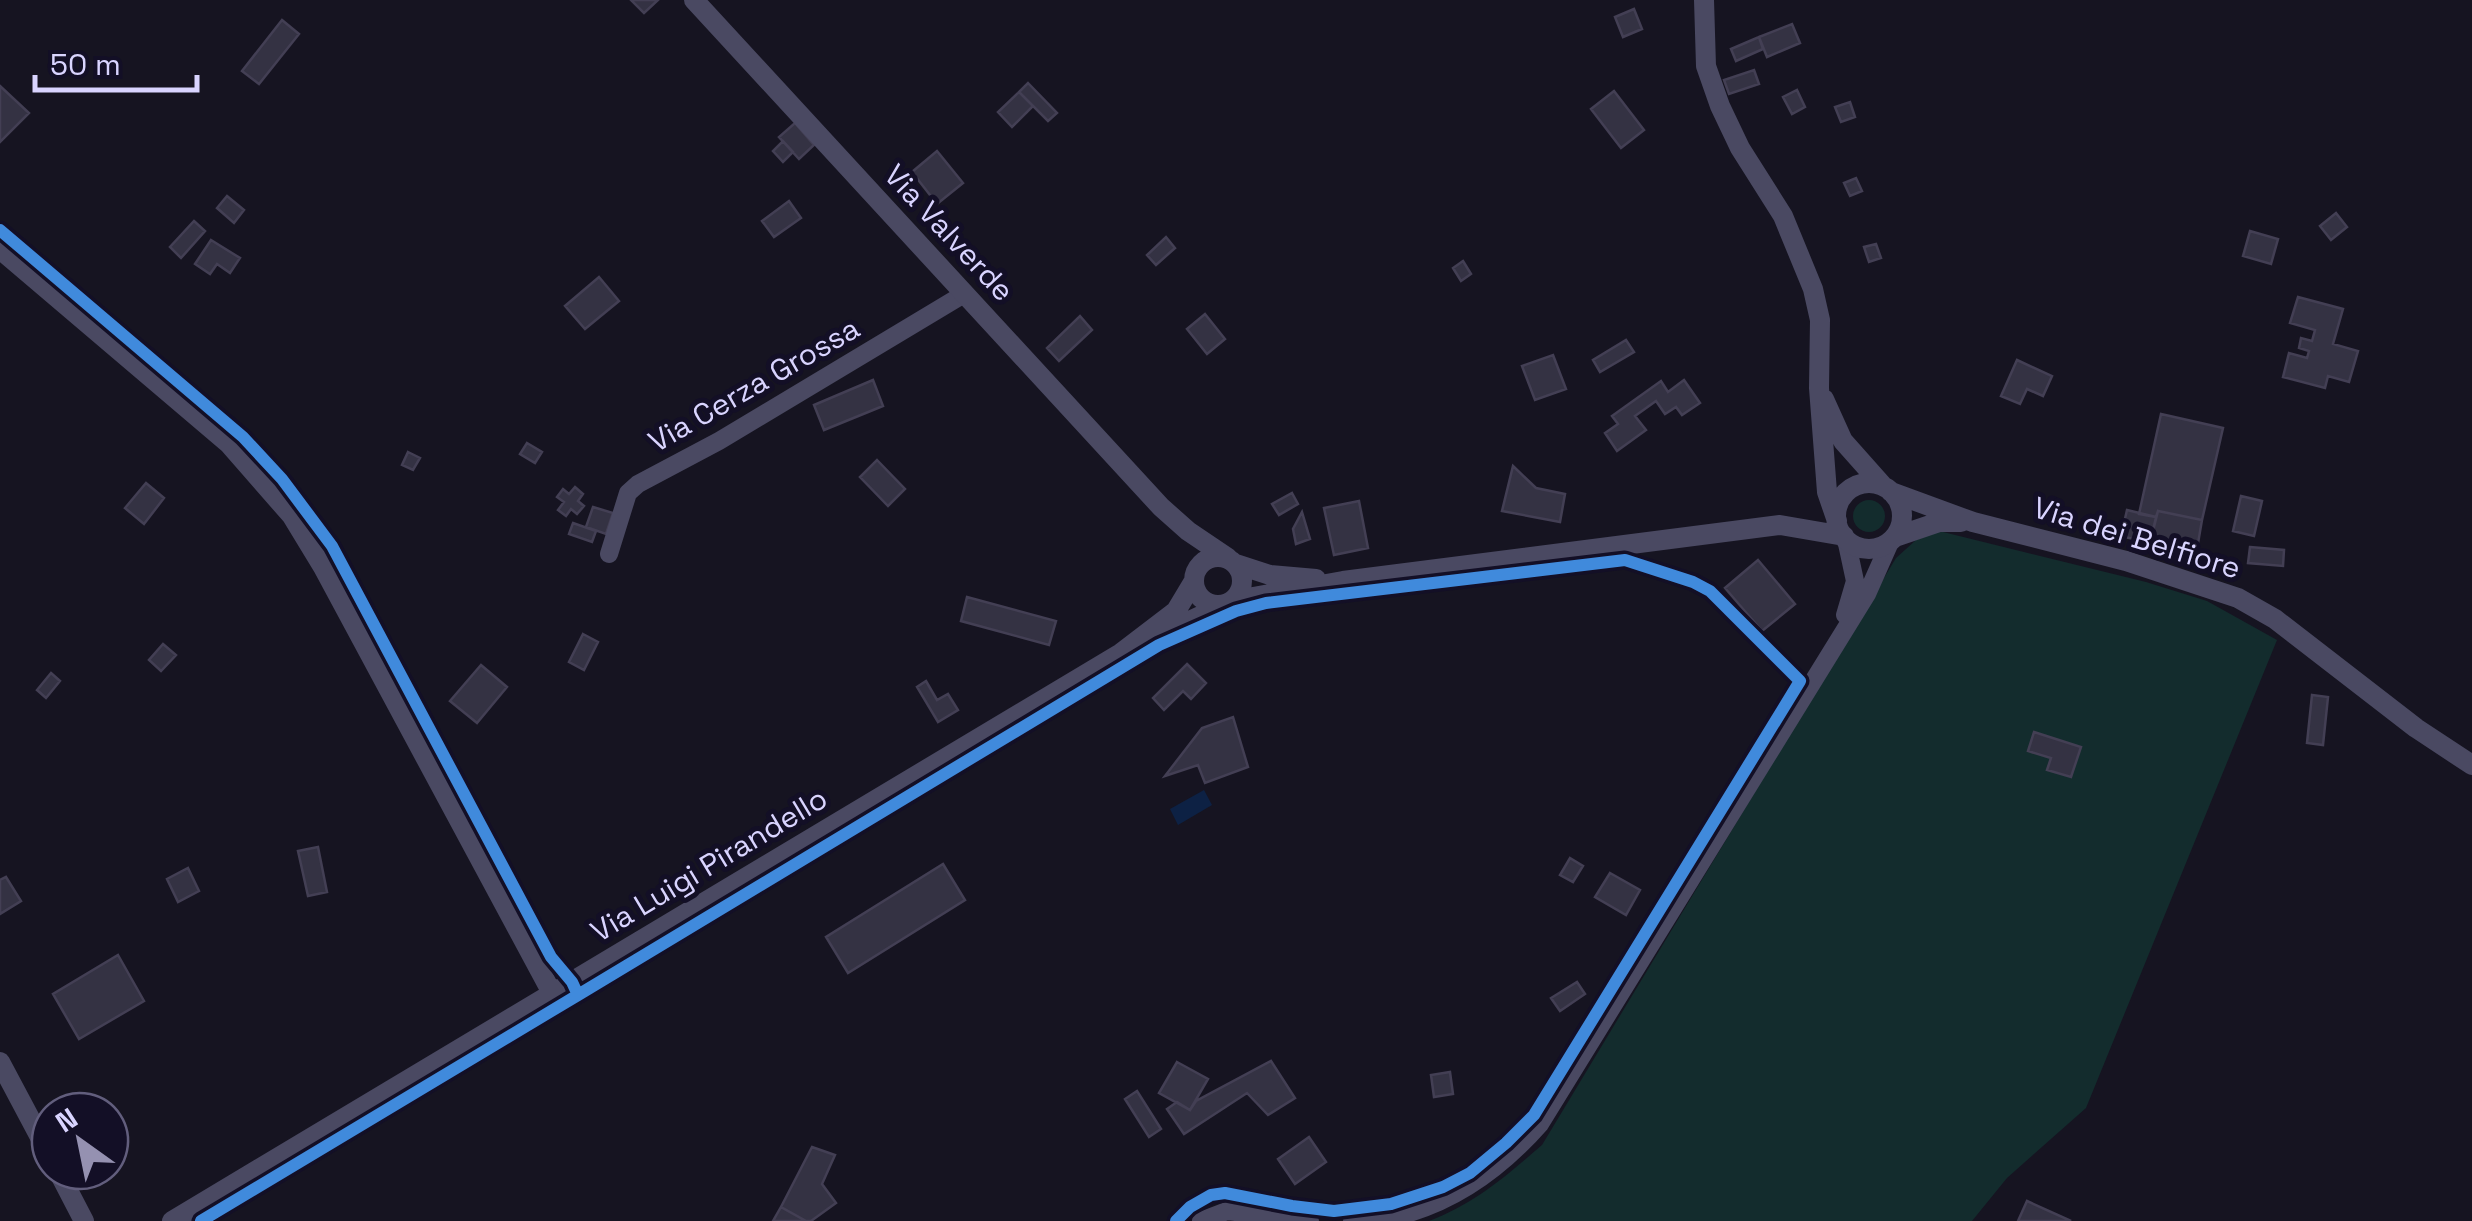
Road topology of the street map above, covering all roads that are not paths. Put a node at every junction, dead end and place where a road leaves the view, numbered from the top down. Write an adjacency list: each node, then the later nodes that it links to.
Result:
1 (694, 0): 4 (street, Via Valverde)
2 (1704, 0): 5 (street)
3 (0, 249): 20 (street)
4 (964, 294): 7 (street, Via Valverde); 12 (street, Via Cerza Grossa)
5 (1819, 388): 6 (street); 10 (street)
6 (1887, 489): 8 (street); 10 (street); 11 (street)
7 (1161, 507): 13 (street); 14 (street)
8 (1973, 522): 11 (street); 19 (street, Via dei Belfiore)
9 (1780, 525): 10 (street); 10 (street); 15 (street)
10 (1840, 525): 11 (street); 17 (street)
11 (1893, 539): 17 (street)
12 (608, 554)
13 (1232, 561): 14 (street); 15 (street); 16 (street)
14 (1194, 576): 16 (street); 18 (street)
15 (1343, 580): 16 (street)
16 (1230, 602): 18 (street)
17 (1837, 639): 29 (street)
18 (1121, 653): 20 (street, Via Luigi Pirandello)
19 (2472, 765)
20 (552, 994): 26 (street, Via Luigi Pirandello)
21 (0, 1062): 22 (street)
22 (30, 1118)
23 (68, 1191): 25 (street)
24 (1292, 1220): 27 (street); 28 (street)
25 (84, 1221)
26 (172, 1221)
27 (1200, 1221)
28 (1310, 1221)
29 (1352, 1221)

